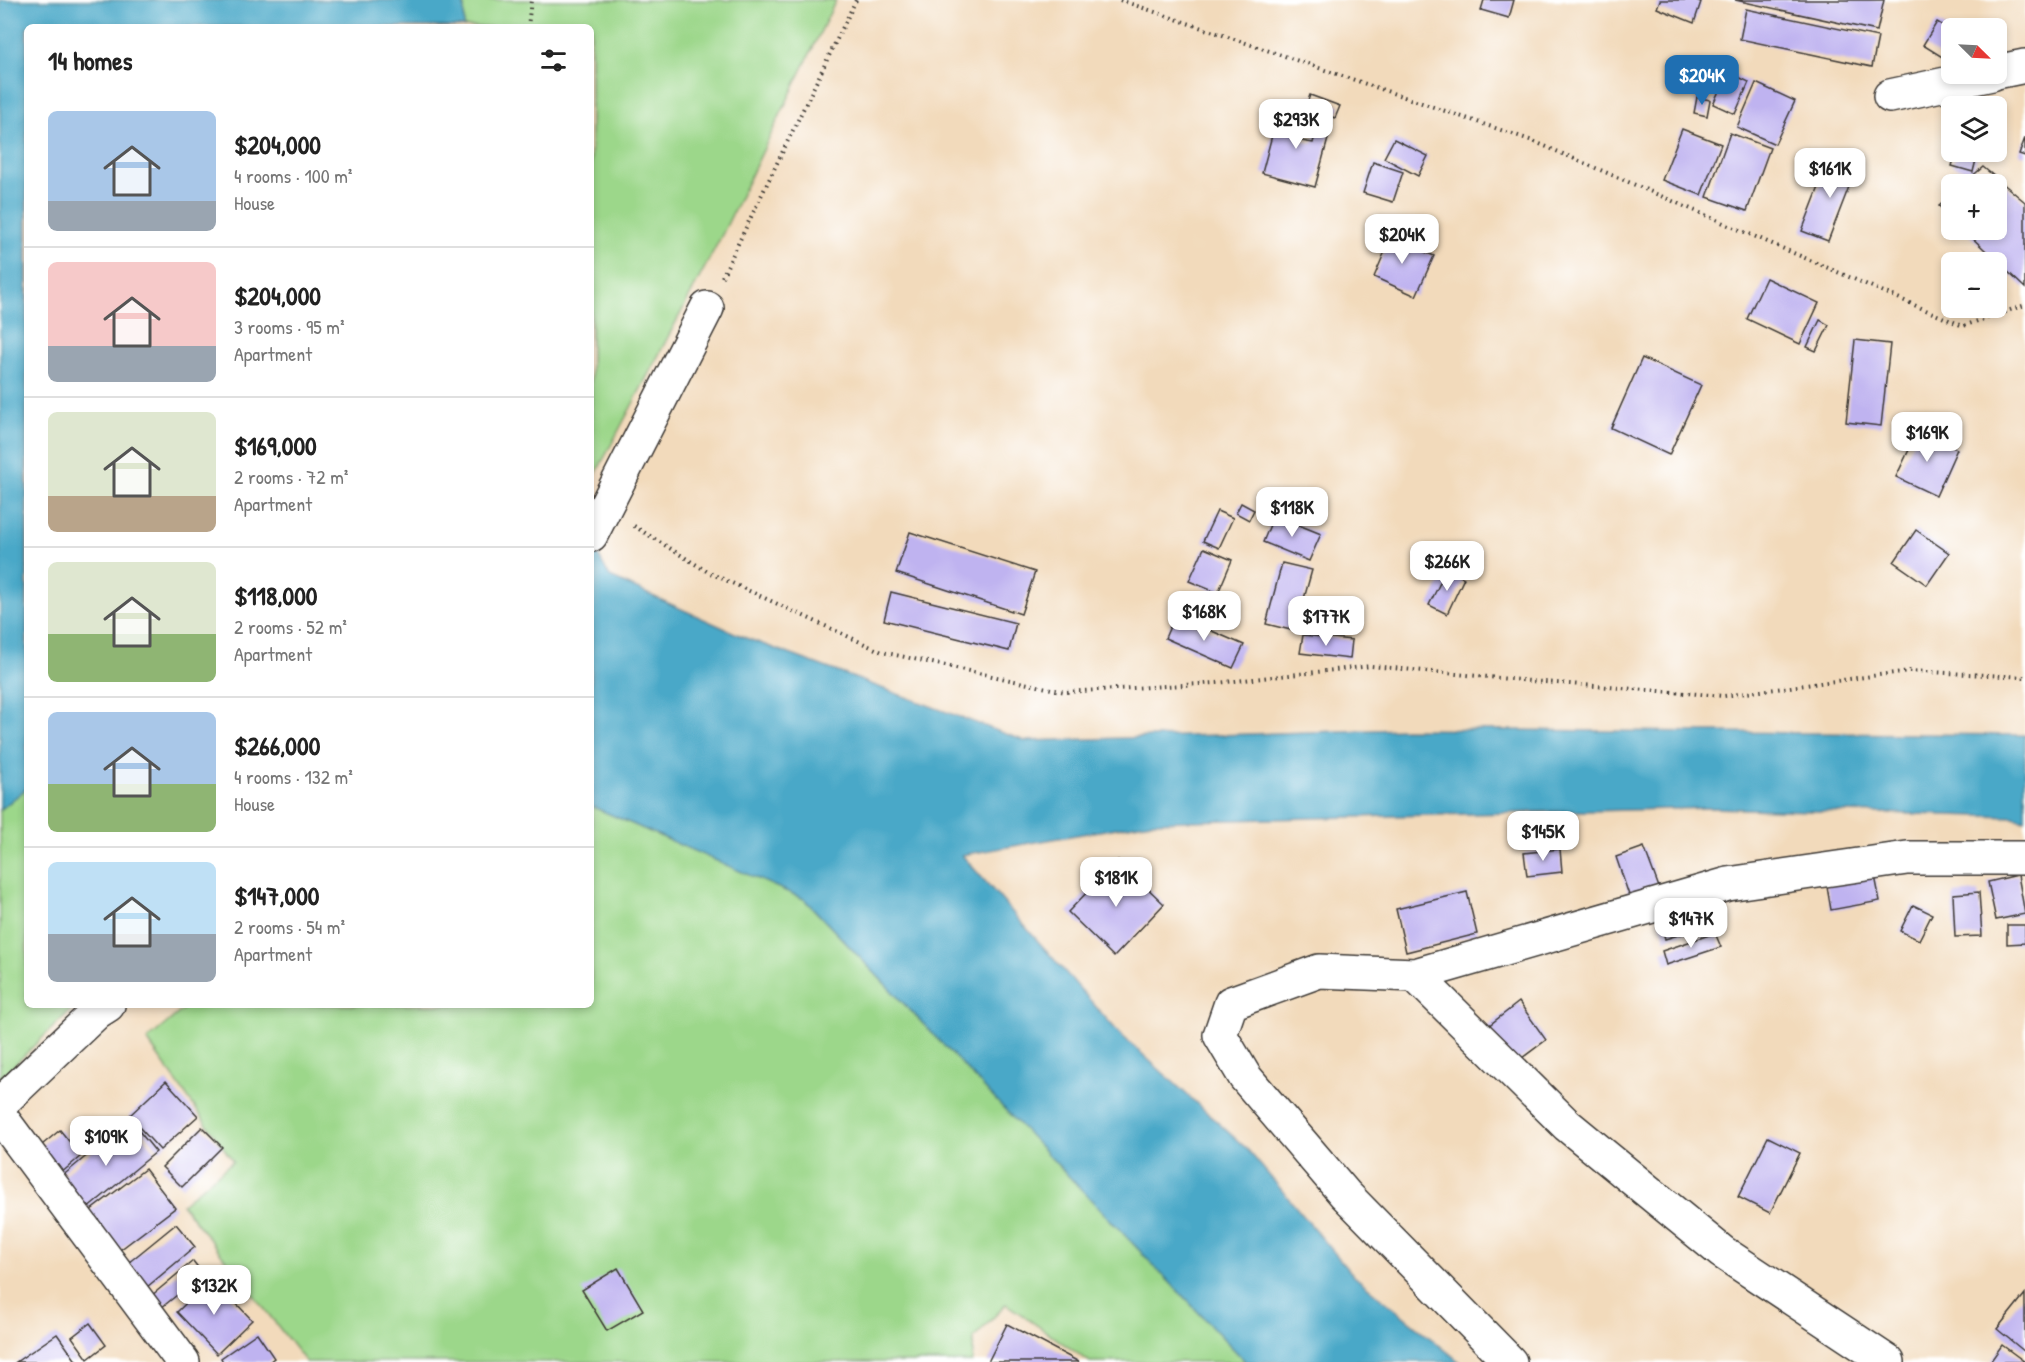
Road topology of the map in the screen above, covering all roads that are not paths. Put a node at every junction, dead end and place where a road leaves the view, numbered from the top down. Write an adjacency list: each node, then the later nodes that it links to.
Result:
1 (2025, 66): 2 (street)
2 (2007, 70)
3 (1946, 84): 4 (street)
4 (1890, 96)
5 (707, 308): 6 (street)
6 (598, 521)
7 (2025, 858): 8 (street)
8 (1415, 975): 13 (street); 14 (street)
9 (103, 1008): 10 (street)
10 (0, 1104)
11 (0, 1116): 12 (street)
12 (183, 1362)
13 (1510, 1362)
14 (1888, 1362)

